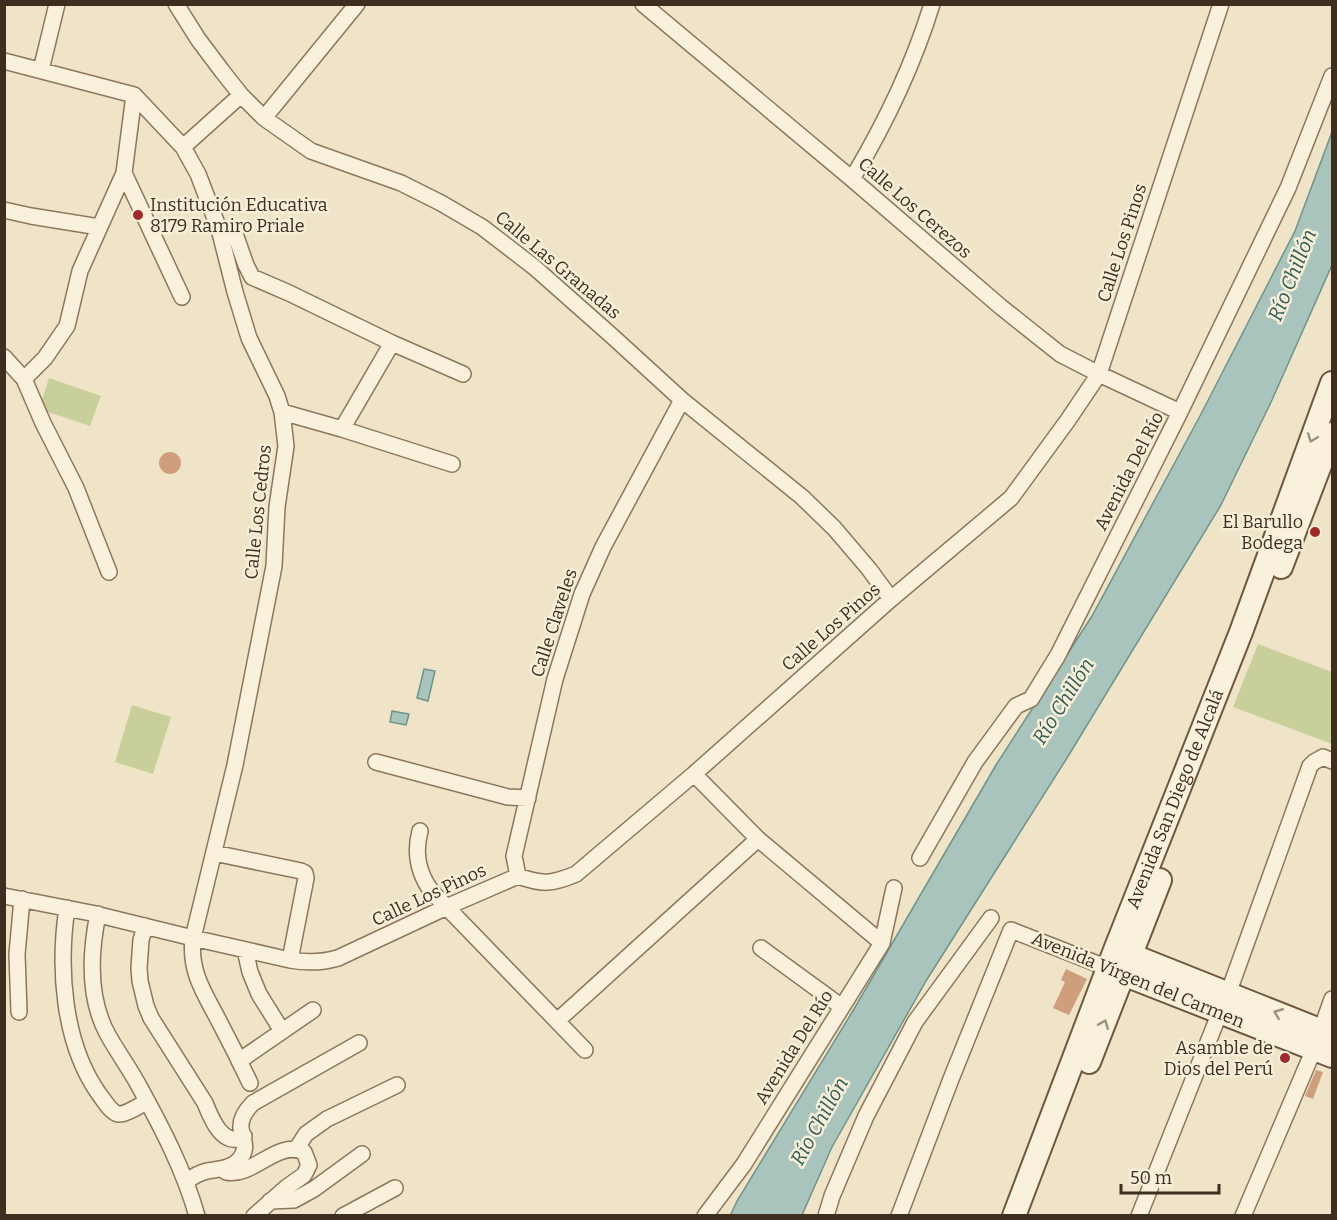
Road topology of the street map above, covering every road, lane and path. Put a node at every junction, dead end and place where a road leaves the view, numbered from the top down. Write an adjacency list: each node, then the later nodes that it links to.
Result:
1 (57, 4): 8 (street)
2 (176, 4): 10 (street, Calle Las Granadas)
3 (357, 4): 12 (street)
4 (643, 4): 15 (street, Calle Los Cerezos)
5 (932, 4): 15 (street)
6 (1221, 4): 23 (street, Calle Los Pinos)
7 (4, 61): 8 (street)
8 (41, 70): 11 (street)
9 (1332, 76): 28 (street, Avenida Del Río)
10 (241, 94): 12 (street, Calle Las Granadas); 13 (street)
11 (134, 95): 13 (street, Calle Los Cedros); 14 (street)
12 (264, 118): 26 (street, Calle Las Granadas)
13 (183, 147): 27 (street, Calle Los Cedros)
14 (124, 173): 17 (street); 19 (street)
15 (852, 179): 23 (street, Calle Los Cerezos)
16 (4, 210): 17 (street)
17 (99, 227): 24 (street)
18 (234, 231): 20 (street)
19 (182, 297)
20 (392, 343): 22 (street); 29 (street)
21 (4, 357): 24 (street)
22 (463, 374)
23 (1099, 374): 28 (street, Calle Los Cerezos); 33 (street, Calle Los Pinos)
24 (24, 379): 32 (street)
25 (1332, 383): 34 (main road, Avenida San Diego de Alcalá, one-way to 34)
26 (682, 400): 33 (street, Calle Las Granadas); 38 (street, Calle Claveles)
27 (282, 412): 29 (street); 41 (street, Calle Los Cedros)
28 (1180, 412): 42 (street, Avenida Del Río)
29 (342, 429): 31 (street)
30 (1332, 434): 34 (main road, Avenida San Diego de Alcalá)
31 (452, 464)
32 (109, 572)
33 (891, 599): 37 (street, Calle Los Pinos)
34 (1235, 667): 57 (main road, Avenida San Diego de Alcalá)
35 (1332, 761): 59 (street)
36 (376, 762): 38 (street)
37 (694, 774): 40 (street); 43 (street, Calle Los Pinos)
38 (528, 798): 43 (street, Calle Claveles)
39 (420, 831): 47 (street)
40 (758, 839): 53 (street); 63 (street)
41 (214, 853): 52 (street, Calle Los Cedros); 56 (street)
42 (921, 858)
43 (518, 876): 47 (street, Calle Los Pinos)
44 (894, 888): 53 (street, Avenida Del Río)
45 (4, 896): 46 (street, Calle Los Pinos)
46 (22, 899): 48 (street, Calle Los Pinos); 62 (street)
47 (446, 907): 56 (street, Calle Los Pinos); 63 (street)
48 (67, 908): 49 (street, Calle Los Pinos); 71 (street)
49 (98, 914): 51 (street, Calle Los Pinos); 71 (street)
50 (991, 918): 83 (street)
51 (145, 926): 52 (street, Calle Los Pinos); 72 (street)
52 (193, 938): 55 (street, Calle Los Pinos); 68 (street, Calle Los Cedros)
53 (882, 943): 60 (street, Avenida Del Río)
54 (761, 948): 60 (street)
55 (245, 950): 56 (street, Calle Los Pinos); 64 (street)
56 (290, 960)
57 (1120, 962): 59 (main road, Avenida Vírgen del Carmen); 84 (street, Avenida Vírgen del Carmen); 85 (main road, Avenida San Diego de Alcalá); 86 (main road, Avenida San Diego de Alcalá, one-way to 57)
58 (1332, 999): 66 (street)
59 (1224, 1003): 66 (main road, Avenida Vírgen del Carmen); 87 (street)
60 (842, 1007): 82 (street, Avenida Del Río)
61 (313, 1010): 64 (street)
62 (19, 1012)
63 (557, 1021): 67 (street)
64 (282, 1031): 68 (street)
65 (360, 1043): 72 (street)
66 (1325, 1043): 88 (street)
67 (585, 1050)
68 (239, 1061): 69 (street, Calle Los Cedros)
69 (249, 1083)
70 (397, 1085): 73 (street)
71 (147, 1101): 76 (street)
72 (244, 1136): 75 (street)
73 (297, 1148): 75 (street); 78 (street)
74 (362, 1154): 78 (street)
75 (222, 1169): 76 (street)
76 (186, 1182): 79 (street)
77 (395, 1188): 81 (street)
78 (270, 1201): 80 (street)
79 (197, 1215)
80 (254, 1215)
81 (344, 1215)
82 (705, 1215)
83 (826, 1215)
84 (900, 1215)
85 (1014, 1215)
86 (1028, 1215)
87 (1139, 1215)
88 (1243, 1215)

